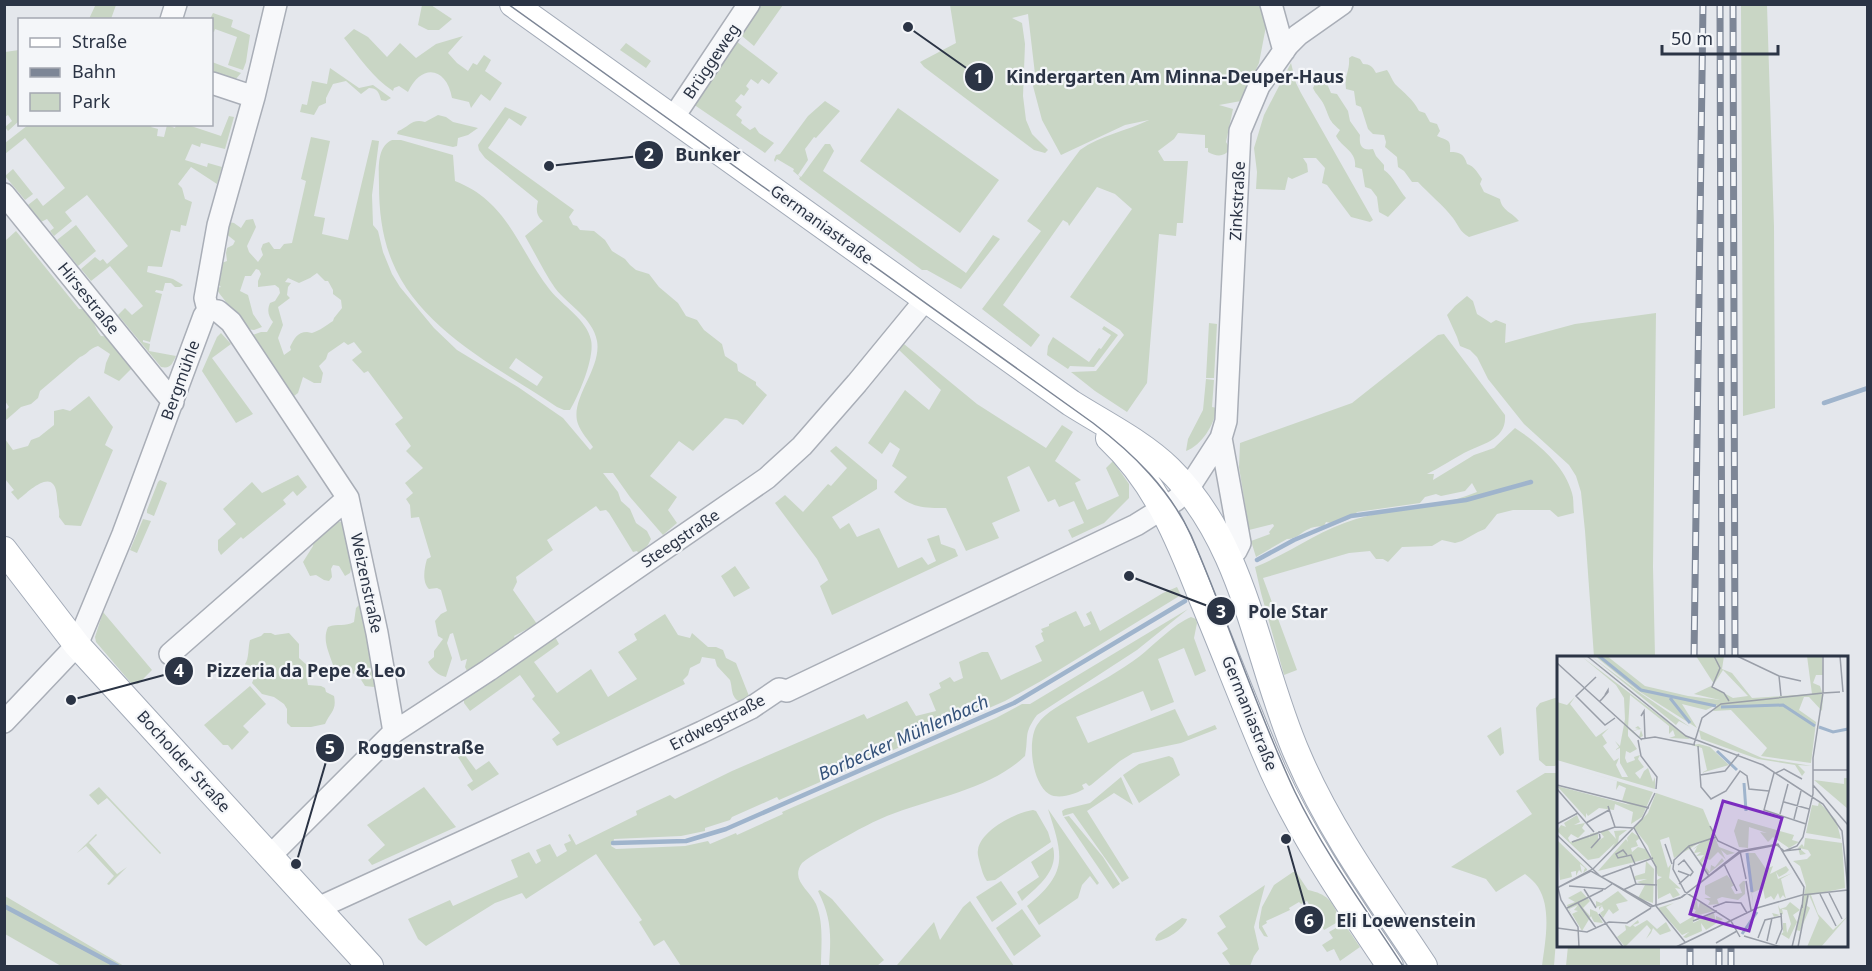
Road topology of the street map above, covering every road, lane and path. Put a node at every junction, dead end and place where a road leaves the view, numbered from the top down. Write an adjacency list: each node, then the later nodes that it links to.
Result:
1 (276, 4): 8 (street, Bergmühle)
2 (513, 4): 9 (main road, Germaniastraße)
3 (749, 4): 9 (street, Brüggeweg)
4 (1271, 4): 6 (street)
5 (1342, 4): 6 (street, Zinkstraße)
6 (1284, 51): 14 (street, Zinkstraße)
7 (213, 83): 8 (street)
8 (255, 97): 12 (street, Bergmühle)
9 (673, 118): 11 (main road, Germaniastraße)
10 (4, 194): 13 (street, Hirsestraße)
11 (926, 299): 16 (main road, Germaniastraße); 22 (street, Steegstraße)
12 (208, 310): 13 (street, Bergmühle); 15 (street, Weizenstraße)
13 (173, 402): 19 (street, Bergmühle)
14 (1221, 438): 16 (street, Zinkstraße); 18 (street, Zinkstraße)
15 (348, 498): 20 (street); 22 (street, Weizenstraße)
16 (1176, 499): 18 (main road, Germaniastraße); 24 (street, Erdwegstraße); 26 (main road, Germaniastraße)
17 (4, 550): 19 (main road, Bocholder Straße)
18 (1233, 551): 27 (main road, Germaniastraße)
19 (77, 645): 21 (street, Bergmühle); 23 (main road, Bocholder Straße)
20 (170, 654)
21 (4, 722)
22 (394, 732): 23 (street)
23 (270, 856): 24 (main road, Bocholder Straße)
24 (318, 908): 25 (main road, Bocholder Straße)
25 (370, 966)
26 (1390, 966)
27 (1424, 966)

